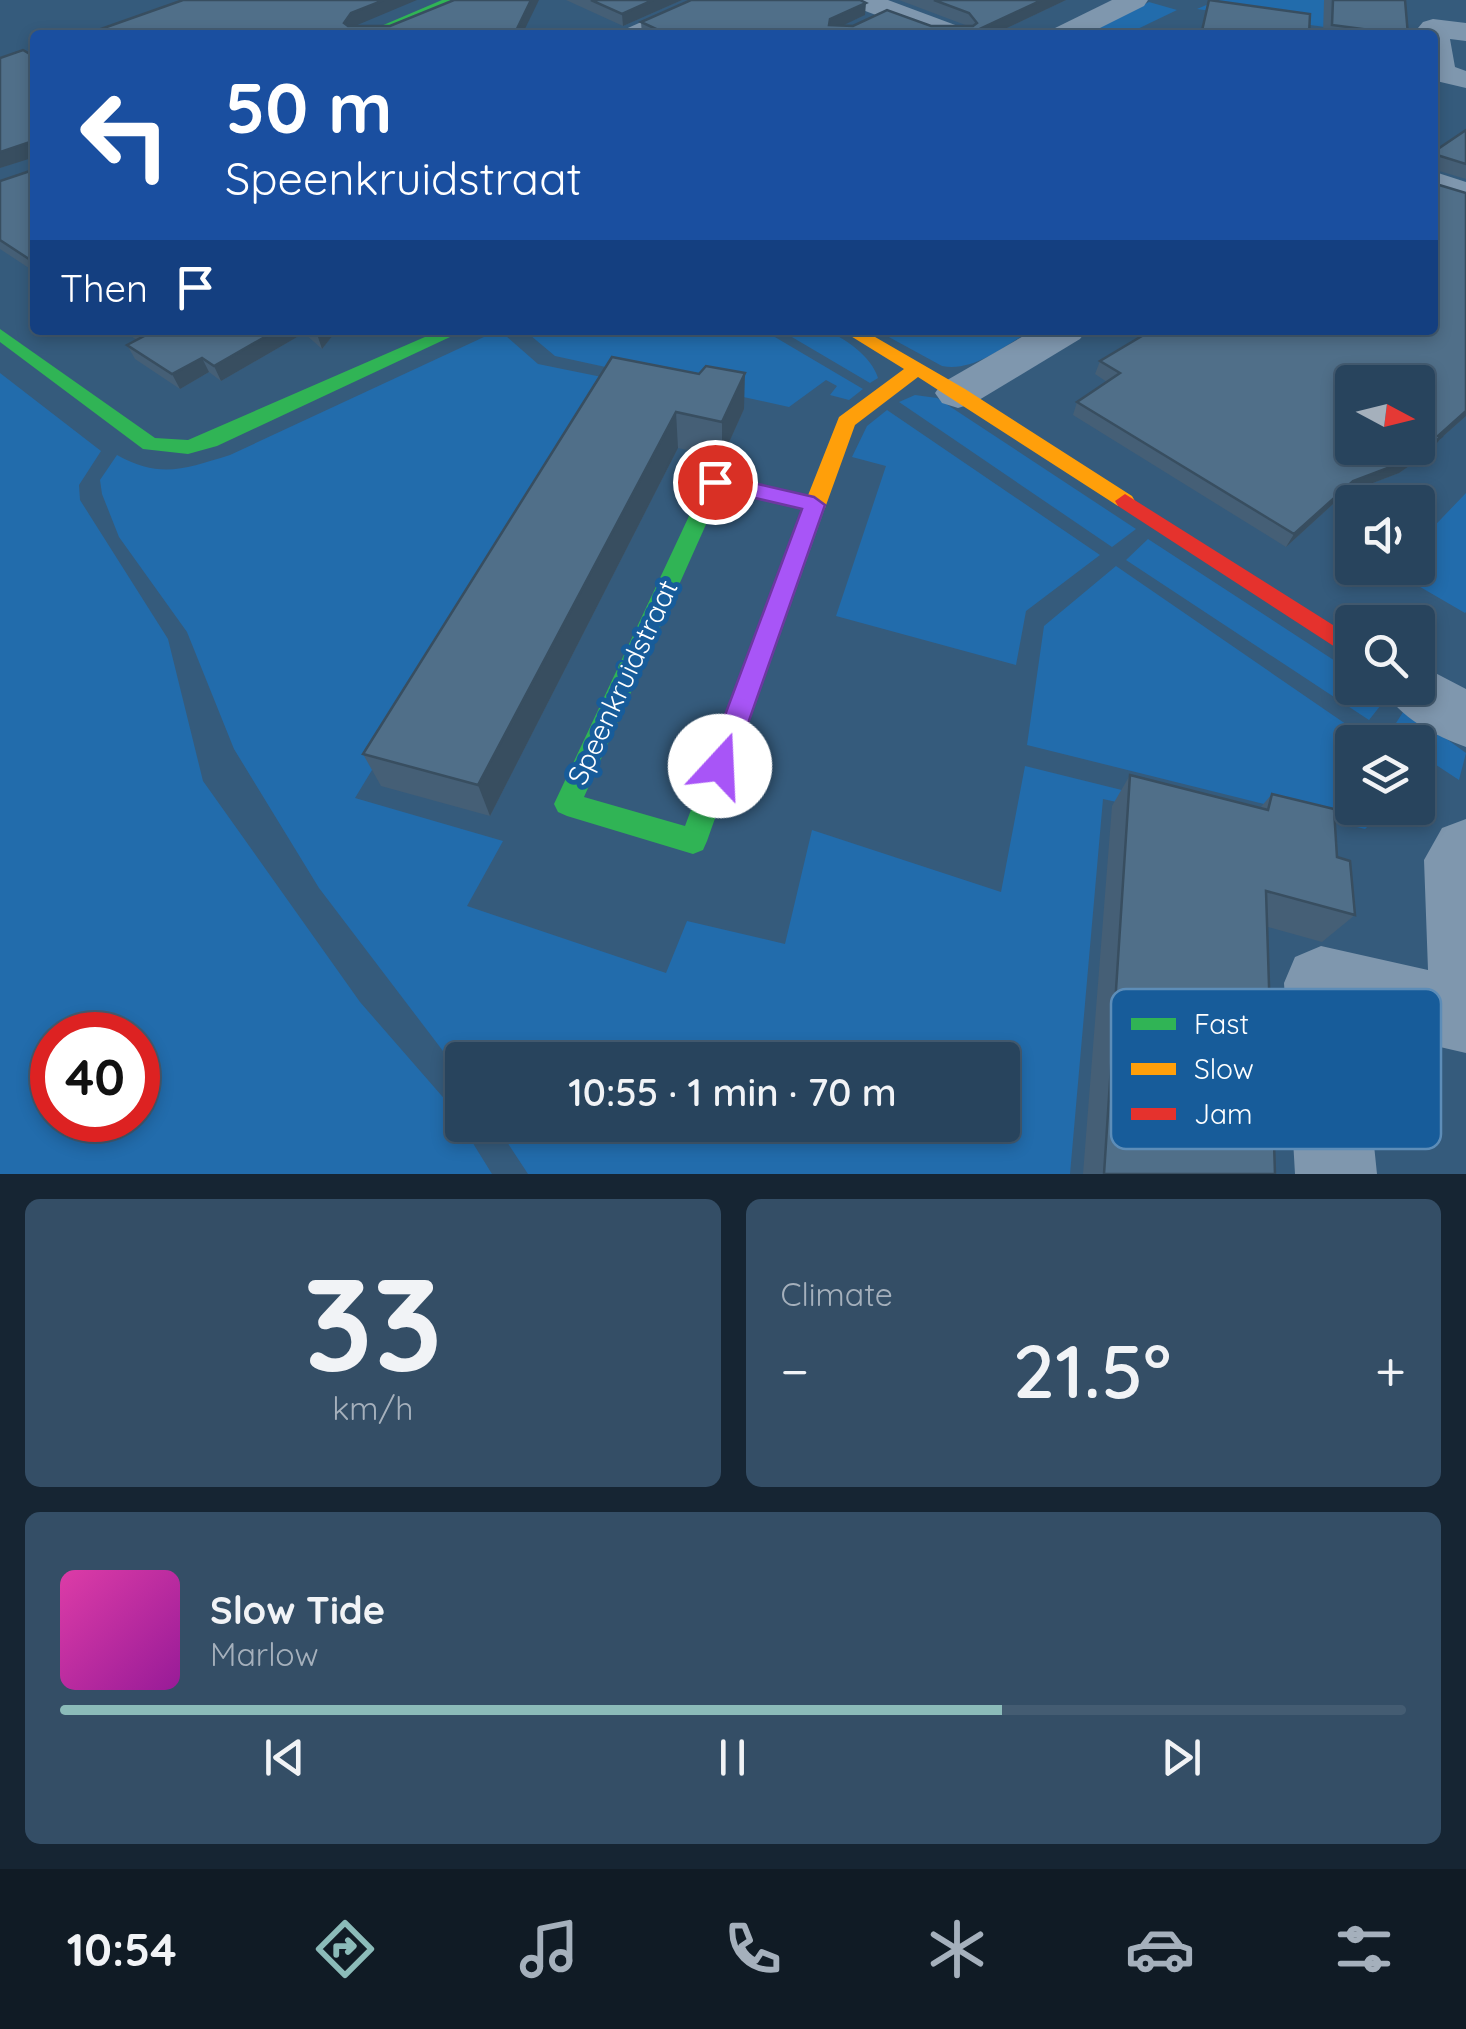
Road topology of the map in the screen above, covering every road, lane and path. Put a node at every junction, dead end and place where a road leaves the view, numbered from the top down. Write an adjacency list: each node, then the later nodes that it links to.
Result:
1 (452, 0): 5 (street)
2 (703, 0): 6 (lane)
3 (1134, 0): 8 (street)
4 (873, 11): 7 (street)
5 (378, 30)
6 (630, 30)
7 (939, 30)
8 (1073, 30)
9 (1434, 30): 10 (street)
10 (1466, 32)
11 (1438, 57): 12 (street)
12 (1446, 88)
13 (1438, 184): 14 (street)
14 (1466, 195)
15 (0, 334): 16 (street)
16 (445, 335)
17 (859, 335): 19 (street)
18 (1056, 335): 20 (street)
19 (917, 369): 20 (street); 21 (street, Speenkruidstraat)
20 (958, 392): 22 (street)
21 (814, 505): 21 (street, Speenkruidstraat)
22 (1335, 637)
23 (1435, 701): 24 (street)
24 (1466, 721)
25 (1466, 850): 28 (street)
26 (1321, 989): 27 (street)
27 (1347, 989)
28 (1466, 995)
29 (1441, 1010): 30 (street)
30 (1466, 1016)
31 (1334, 1149): 32 (street)
32 (1336, 1174)

